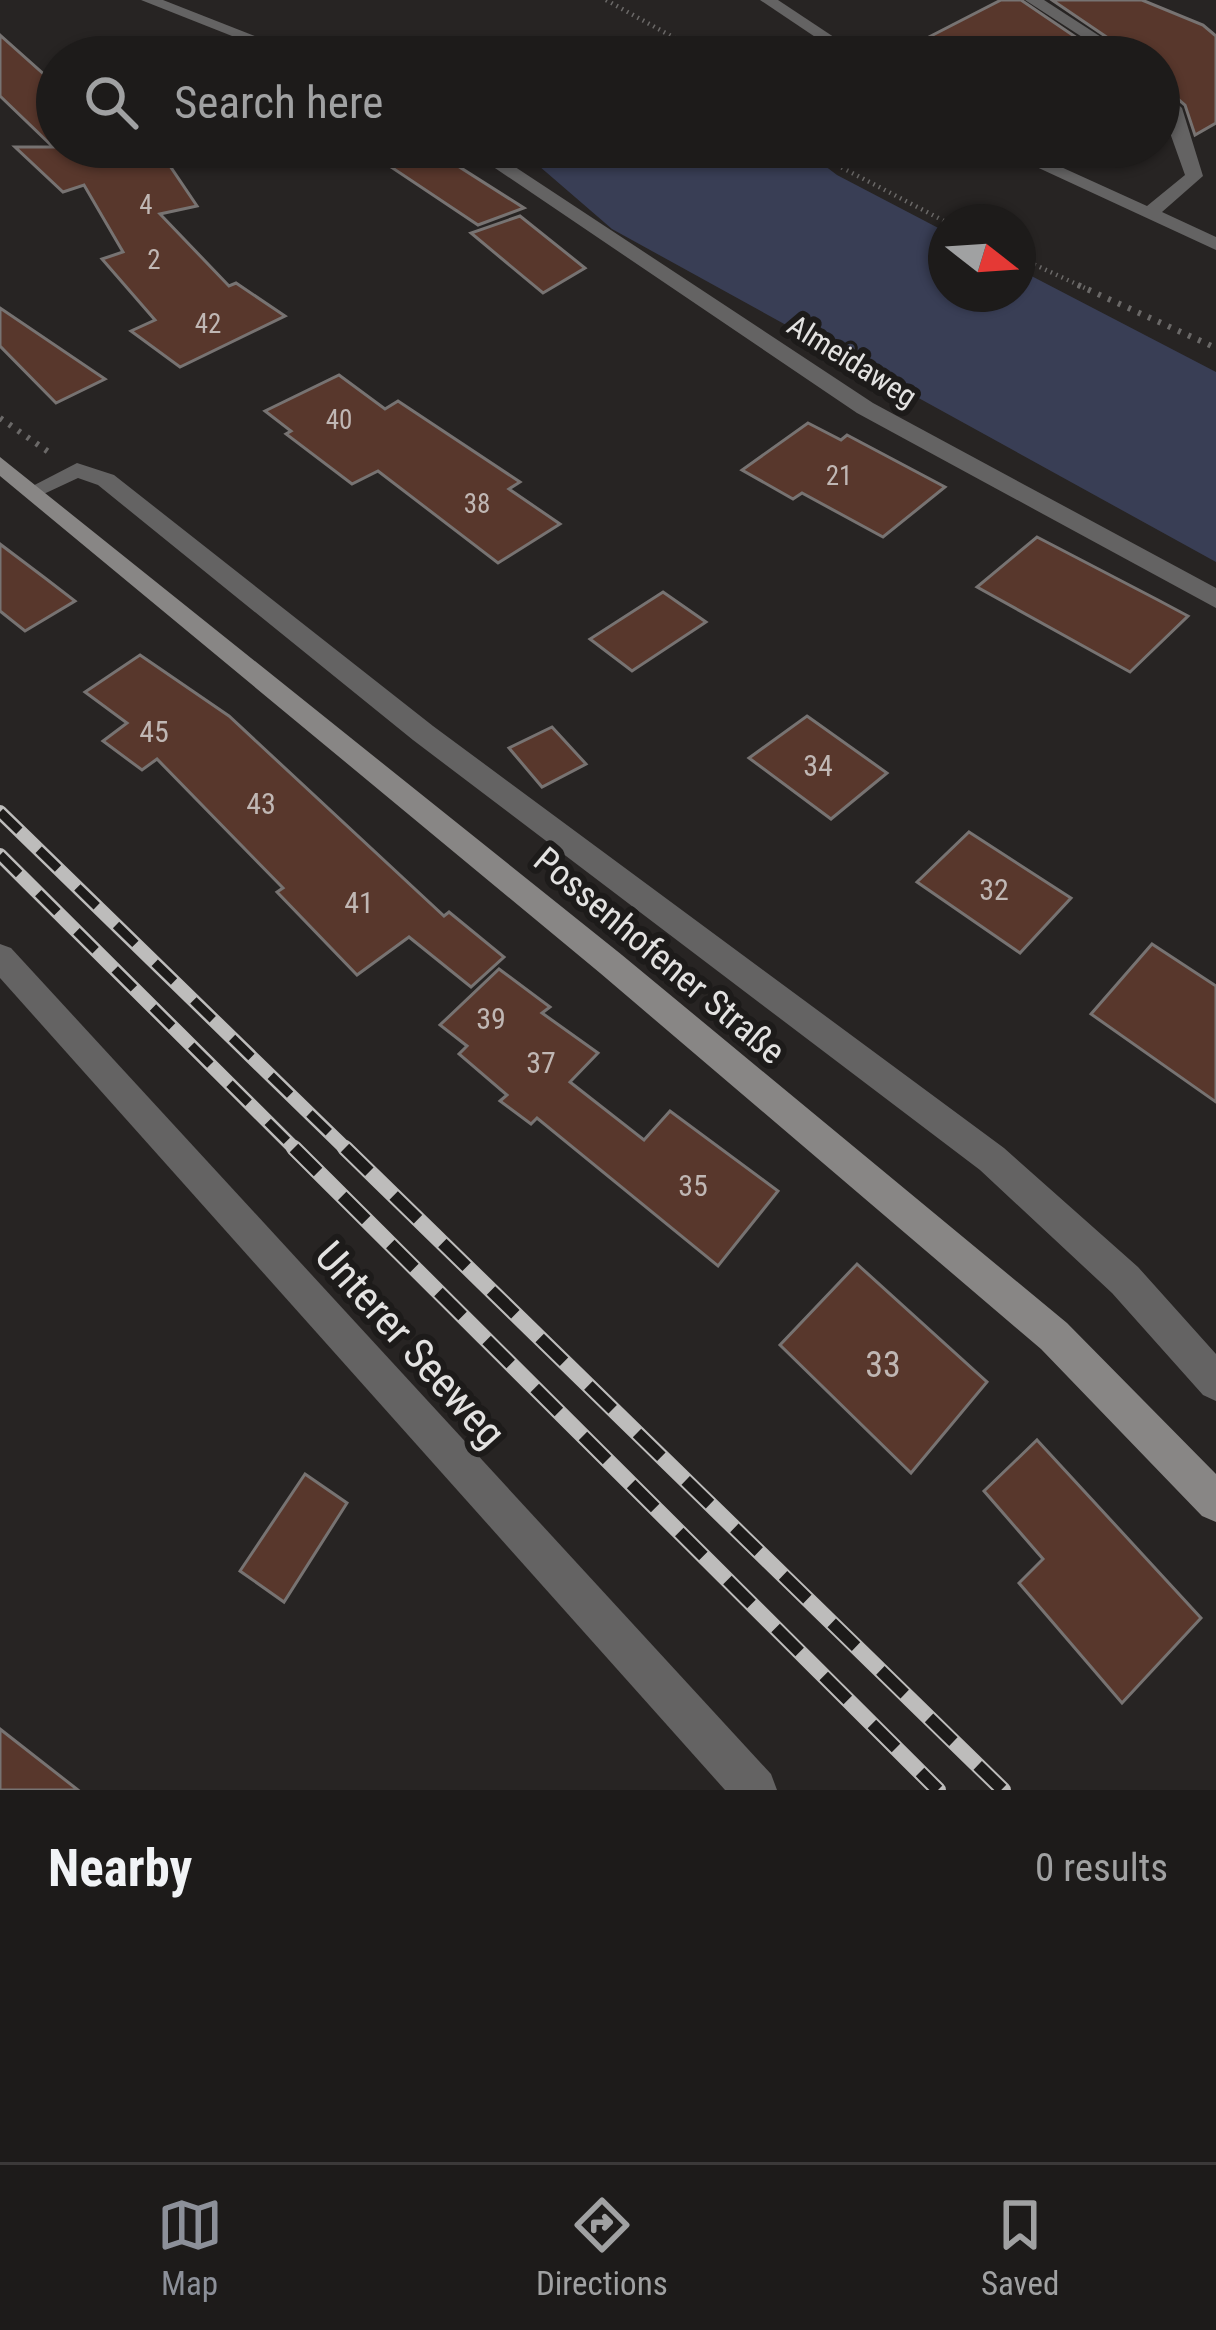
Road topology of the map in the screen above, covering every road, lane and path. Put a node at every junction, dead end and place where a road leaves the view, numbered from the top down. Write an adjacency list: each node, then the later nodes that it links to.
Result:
1 (149, 0): 5 (street)
2 (606, 0): 6 (path)
3 (768, 0): 7 (street)
4 (1034, 0): 8 (street)
5 (244, 36)
6 (671, 36)
7 (824, 36)
8 (1091, 36)
9 (1180, 131): 14 (street)
10 (504, 168): 22 (street, Almeidaweg)
11 (843, 168): 13 (path)
12 (1048, 168): 14 (street)
13 (928, 213)
14 (1150, 214): 15 (street)
15 (1216, 244)
16 (1036, 265): 17 (path)
17 (1216, 348)
18 (0, 418): 20 (path)
19 (0, 464): 21 (main road, Possenhofener Straße)
20 (76, 470): 21 (street); 24 (street, Possenhofener Straße)
21 (33, 492): 25 (main road, Possenhofener Straße)
22 (1216, 598)
23 (0, 957): 26 (street, Unterer Seeweg)
24 (1216, 1382)
25 (1216, 1502)
26 (755, 1790)

